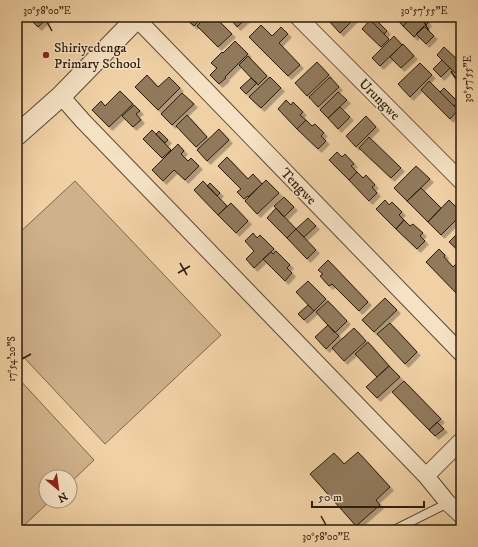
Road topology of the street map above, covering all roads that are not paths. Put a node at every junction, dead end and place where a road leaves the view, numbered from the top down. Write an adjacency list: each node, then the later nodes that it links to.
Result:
1 (298, 17): 5 (street, Urungwe)
2 (137, 18): 3 (street); 6 (street, Tengwe)
3 (61, 96): 4 (street); 8 (street)
4 (17, 135)
5 (461, 181)
6 (461, 353)
7 (461, 441): 8 (street)
8 (426, 476): 9 (street)
9 (448, 503): 10 (street); 11 (lane)
10 (461, 515)
11 (394, 530)

